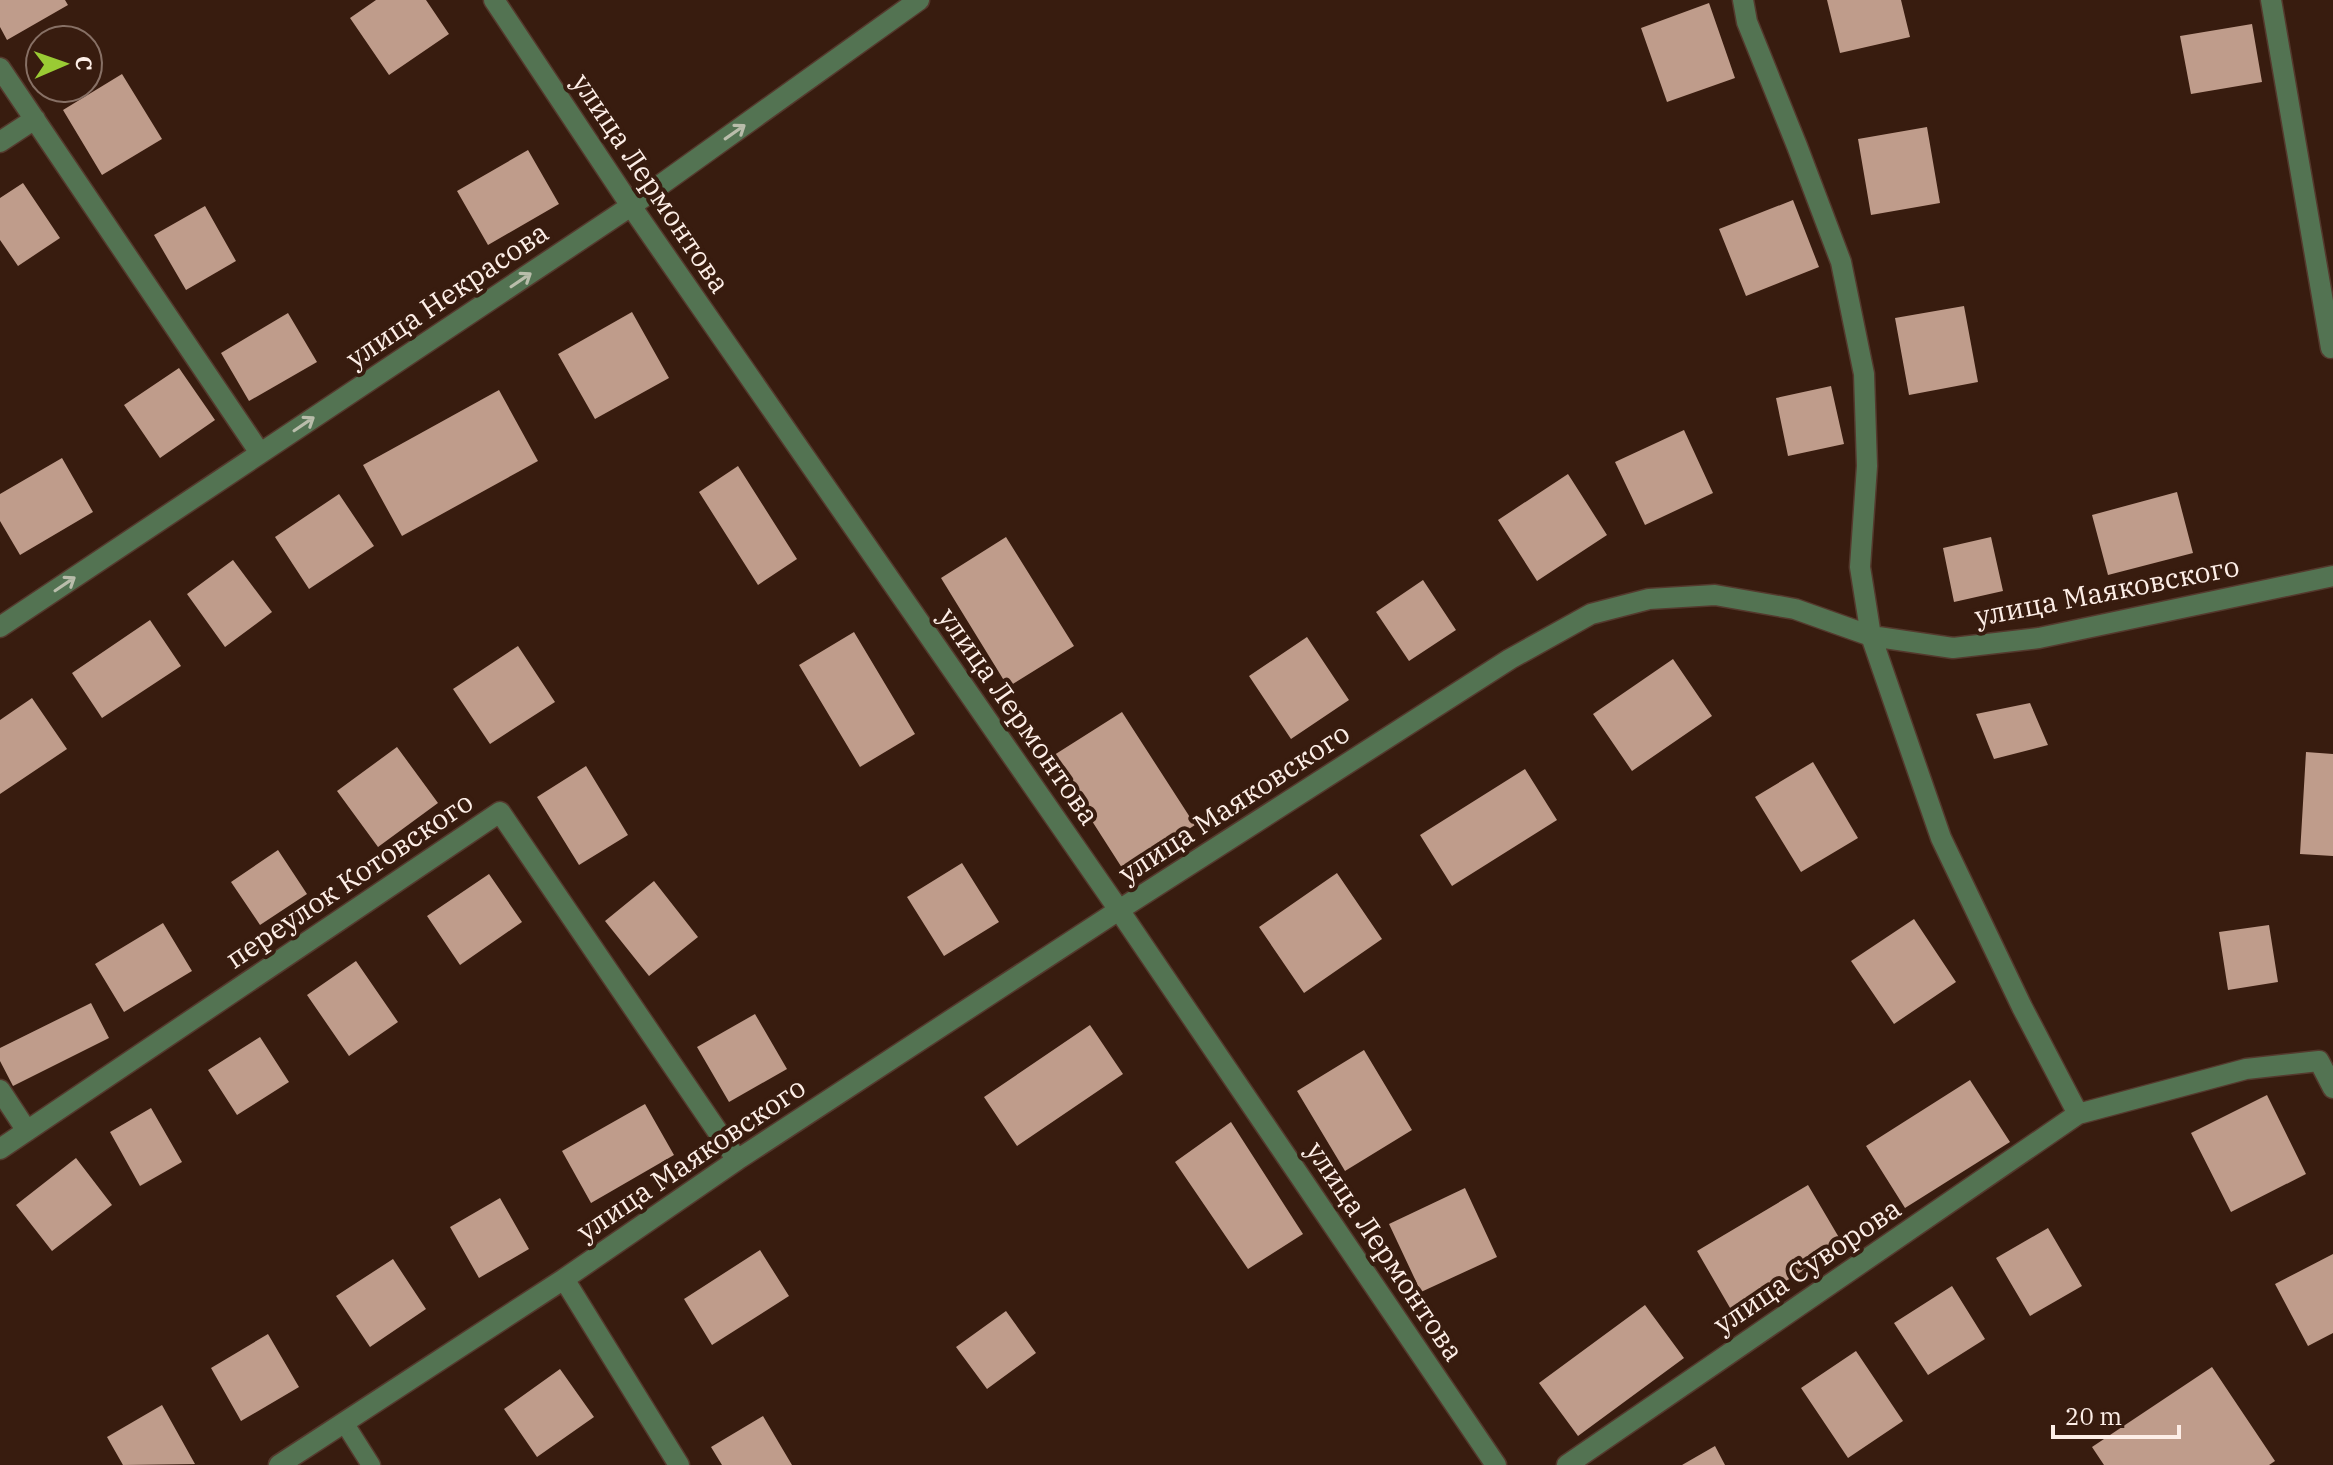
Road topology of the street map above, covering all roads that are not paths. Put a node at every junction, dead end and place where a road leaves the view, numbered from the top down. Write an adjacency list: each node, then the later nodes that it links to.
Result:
1 (494, 0): 8 (street, улица Лермонтова)
2 (919, 0): 8 (street, улица Некрасова, one-way to 2)
3 (1743, 0): 13 (street)
4 (2271, 0): 9 (street)
5 (0, 68): 6 (street)
6 (35, 119): 7 (street); 10 (street)
7 (0, 142)
8 (631, 206): 10 (street, улица Некрасова, one-way to 8); 14 (street, улица Лермонтова)
9 (2331, 348)
10 (260, 453): 12 (street, улица Некрасова, one-way to 10)
11 (2333, 576): 13 (street, улица Маяковского)
12 (0, 627)
13 (1871, 636): 14 (street, улица Маяковского); 17 (street)
14 (1119, 910): 20 (street, улица Маяковского); 26 (street, улица Лермонтова)
15 (2333, 1088): 17 (street, улица Суворова)
16 (0, 1090): 18 (street)
17 (2078, 1114): 27 (street, улица Суворова)
18 (27, 1131): 19 (street, переулок Котовского); 20 (street, переулок Котовского)
19 (0, 1149)
20 (737, 1160): 21 (street, улица Маяковского)
21 (564, 1279): 22 (street, улица Маяковского); 25 (street)
22 (345, 1424): 23 (street, улица Маяковского); 24 (lane)
23 (279, 1465)
24 (371, 1465)
25 (679, 1465)
26 (1496, 1465)
27 (1567, 1465)

